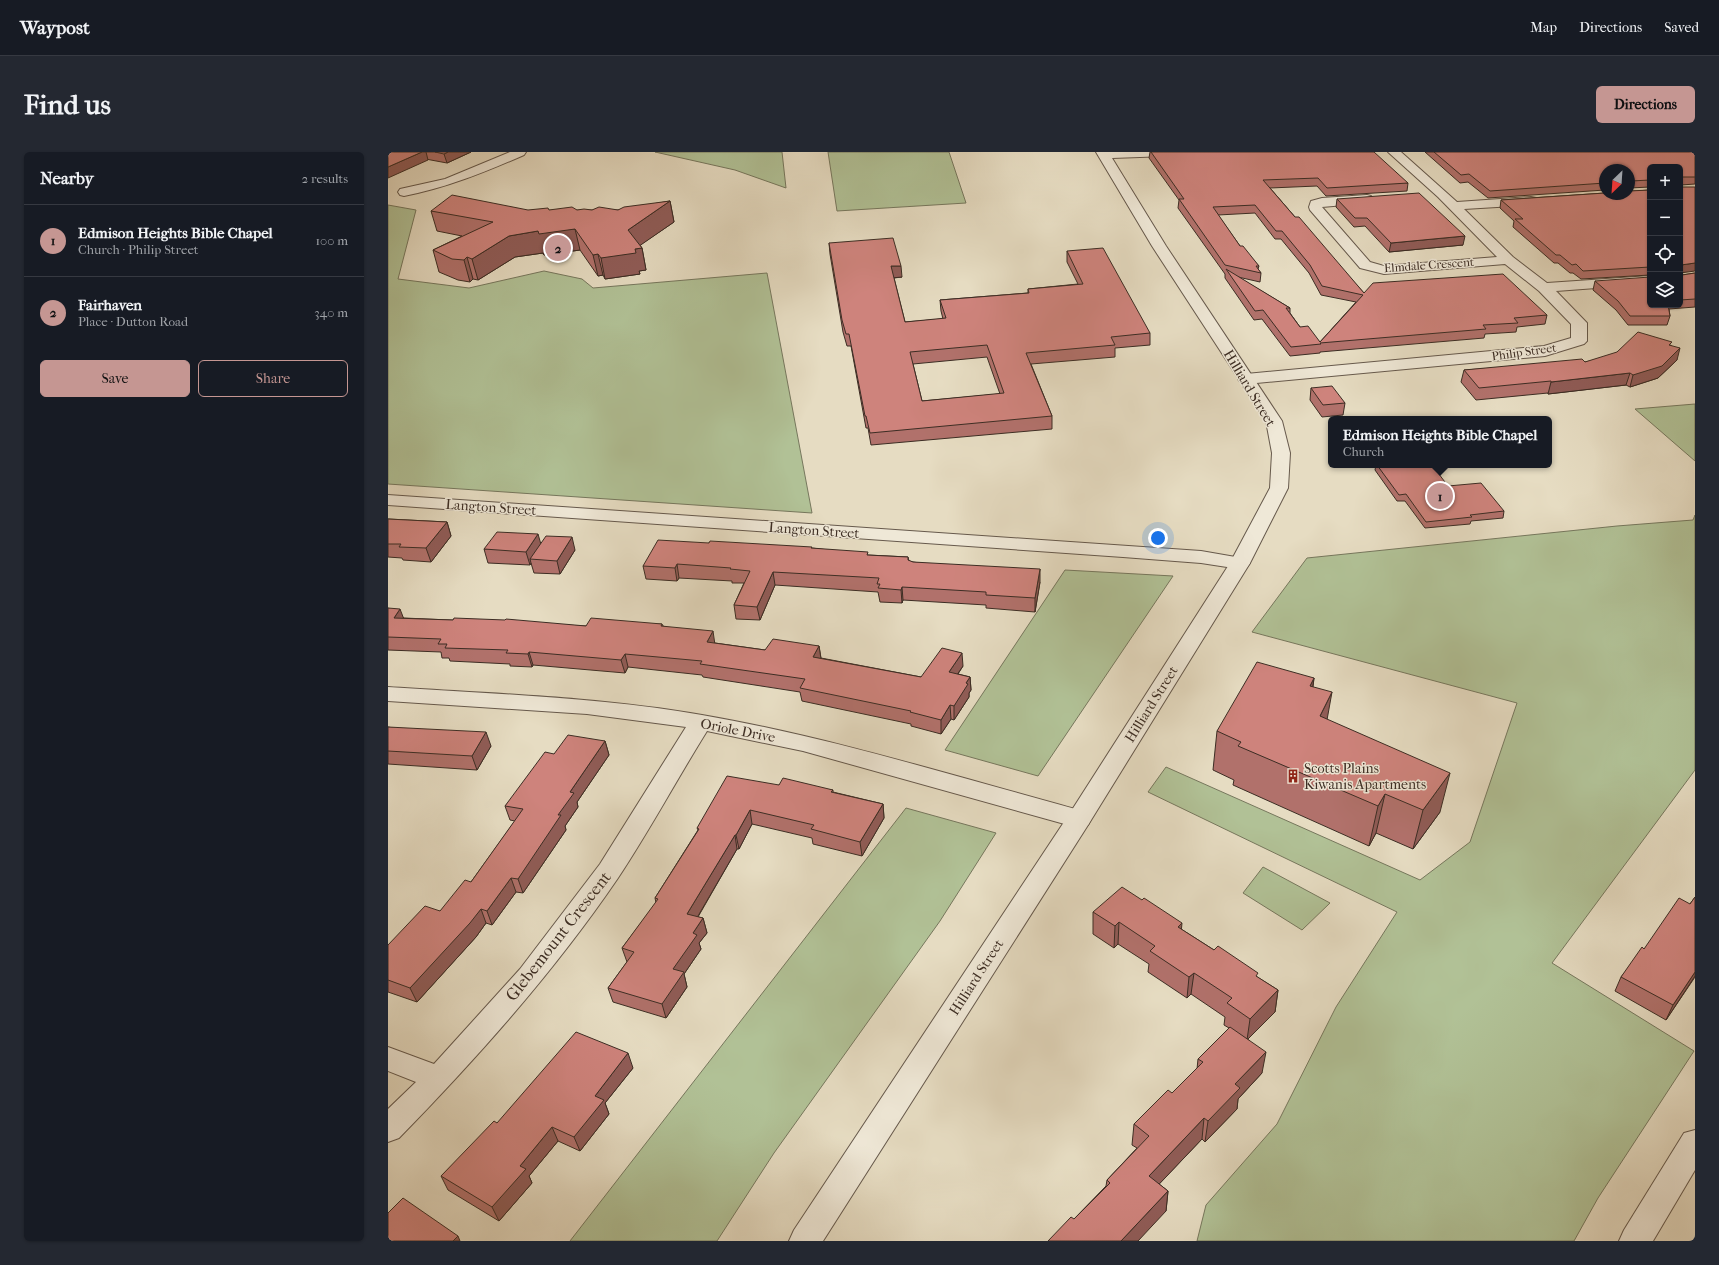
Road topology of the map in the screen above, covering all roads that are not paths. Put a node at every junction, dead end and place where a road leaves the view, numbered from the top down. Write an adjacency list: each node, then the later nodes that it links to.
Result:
1 (520, 152): 5 (street)
2 (1168, 152): 4 (street)
3 (1394, 152): 6 (street, Philip Street)
4 (1104, 154): 14 (street, Hilliard Street)
5 (404, 192)
6 (1442, 194): 7 (street); 10 (street, Philip Street)
7 (1426, 195)
8 (1378, 198): 11 (street, Elmdale Crescent)
9 (1540, 200): 10 (street)
10 (1454, 206): 11 (street, Philip Street)
11 (1508, 260): 13 (street, Philip Street)
12 (1647, 280): 13 (street)
13 (1544, 288): 14 (street, Philip Street)
14 (1246, 379): 16 (street, Hilliard Street)
15 (388, 500): 16 (street, Langton Street)
16 (1240, 563): 19 (street, Hilliard Street)
17 (388, 694): 18 (street, Oriole Drive)
18 (701, 722): 19 (street, Oriole Drive); 21 (street, Glebemount Crescent)
19 (1079, 819): 24 (street, Hilliard Street)
20 (388, 1060): 21 (street)
21 (439, 1078): 22 (street, Glebemount Crescent)
22 (388, 1129)
23 (1695, 1143): 25 (street)
24 (805, 1241)
25 (1635, 1241)

